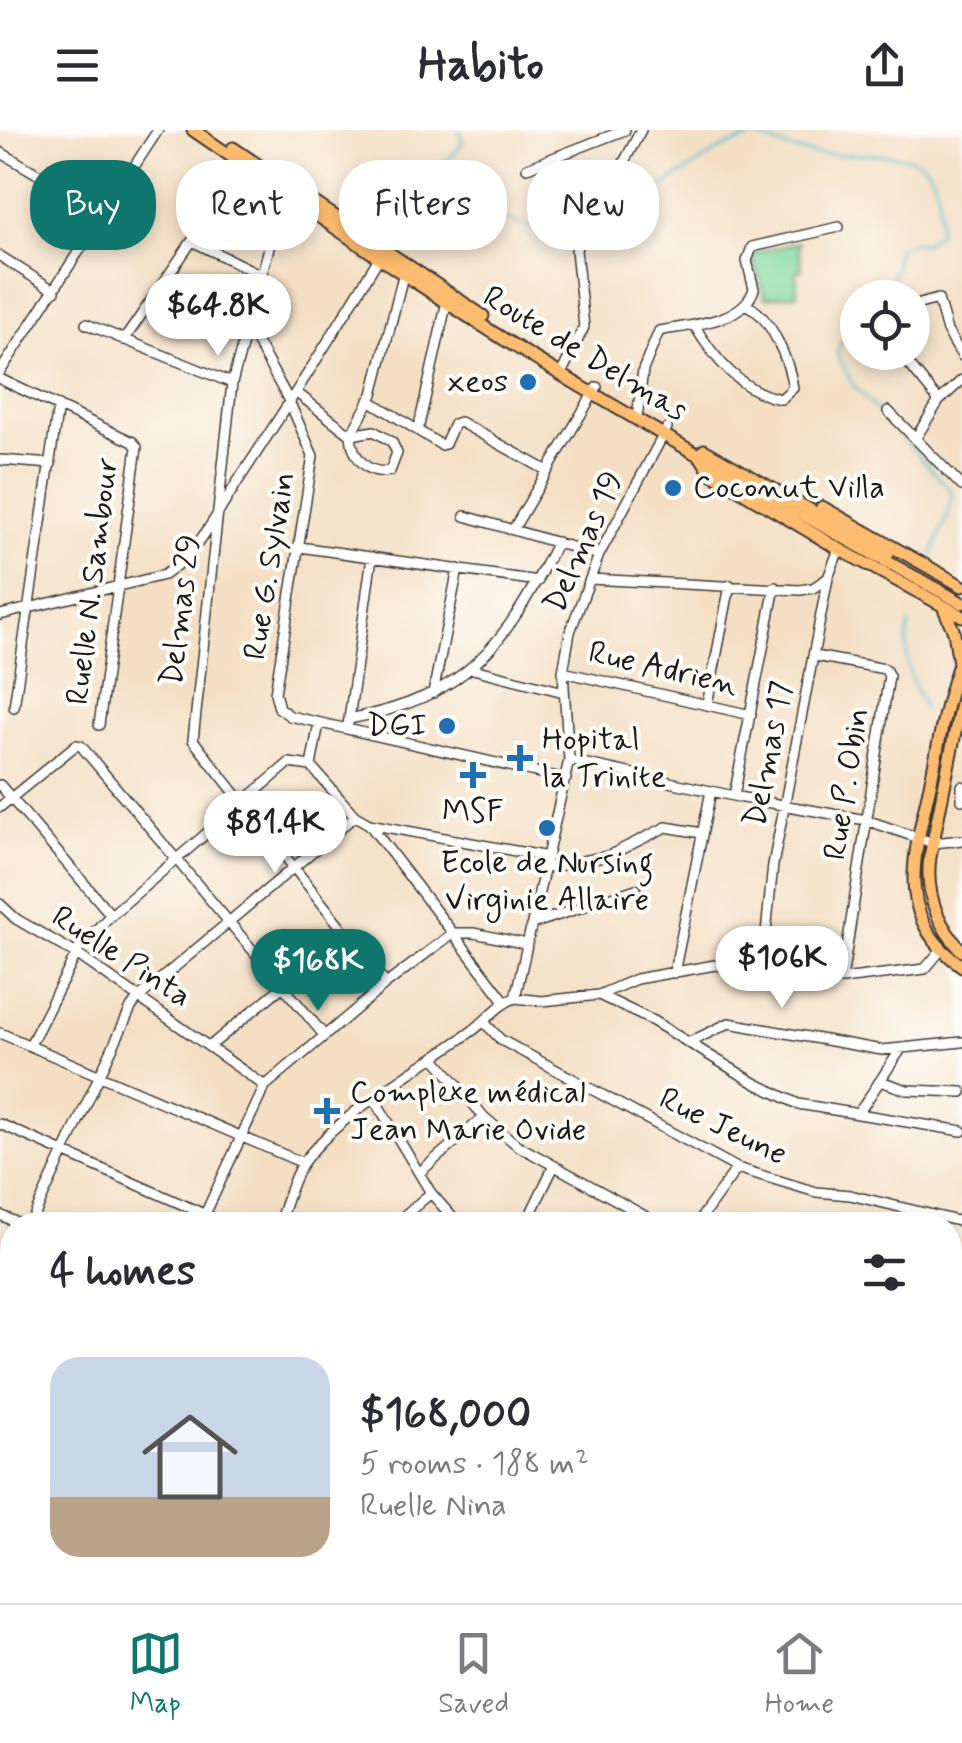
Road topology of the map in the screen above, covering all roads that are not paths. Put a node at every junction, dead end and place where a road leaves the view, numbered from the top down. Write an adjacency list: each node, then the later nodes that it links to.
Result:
1 (157, 130): 8 (street)
2 (193, 130): 9 (main road, Route de Delmas)
3 (206, 130): 10 (main road, Route de Delmas)
4 (625, 130): 6 (street)
5 (641, 130): 31 (street)
6 (611, 132): 11 (street)
7 (0, 152): 12 (street)
8 (139, 160)
9 (241, 160)
10 (247, 160)
11 (546, 160)
12 (30, 170)
13 (319, 211): 17 (main road, Route de Delmas)
14 (839, 227): 24 (street)
15 (82, 250): 21 (street)
16 (268, 250): 20 (street, Delmas 29)
17 (381, 253): 19 (main road, Route de Delmas); 37 (street)
18 (1, 258): 21 (street)
19 (405, 268): 22 (main road, Route de Delmas); 38 (street)
20 (261, 275): 27 (street, Delmas 29); 28 (street)
21 (55, 291): 29 (street)
22 (448, 297): 31 (main road, Route de Delmas); 43 (street)
23 (930, 300): 30 (street)
24 (746, 305): 26 (street); 26 (street)
25 (86, 324): 28 (street)
26 (694, 325): 42 (street)
27 (248, 326): 35 (street, Delmas 29); 37 (street, Rue G. Sylvain)
28 (124, 340): 35 (street)
29 (4, 355): 33 (street)
30 (962, 356)
31 (562, 370): 36 (main road, Route de Delmas)
32 (914, 370): 39 (street)
33 (0, 376): 40 (street)
34 (962, 380): 39 (street)
35 (232, 383): 52 (street, Delmas 29)
36 (595, 390): 42 (main road, Route de Delmas); 50 (street)
37 (293, 397): 45 (street); 52 (street); 57 (street, Rue G. Sylvain)
38 (369, 400): 43 (street); 45 (street)
39 (939, 401): 46 (street)
40 (58, 406): 49 (street); 65 (street, Ruelle N. Sambour)
41 (888, 411): 46 (street)
42 (638, 415): 44 (main road, Route de Delmas)
43 (418, 430): 50 (street)
44 (665, 431): 47 (main road, Route de Delmas); 58 (street, Delmas 19)
45 (351, 436): 45 (street)
46 (915, 439): 51 (street)
47 (703, 453): 55 (main road, Route de Delmas); 55 (main road); 67 (main road)
48 (0, 460): 49 (street)
49 (51, 464): 70 (street)
50 (546, 470): 54 (street)
51 (962, 486)
52 (218, 510): 65 (street); 95 (street, Delmas 29)
53 (465, 516): 54 (street)
54 (514, 528): 56 (street)
55 (844, 540): 61 (street, Delmas 17); 67 (main road, Route de Delmas); 68 (main road, Route de Delmas); 69 (main road)
56 (557, 542): 58 (street); 63 (street)
57 (300, 546): 59 (street); 83 (street, Rue G. Sylvain)
58 (599, 554): 62 (street, Delmas 19)
59 (372, 557): 60 (street); 84 (street)
60 (458, 569): 63 (street); 78 (street)
61 (828, 578): 66 (street); 73 (street, Delmas 17)
62 (590, 579): 64 (street); 76 (street, Delmas 19)
63 (538, 581): 75 (street)
64 (730, 585): 66 (street); 80 (street)
65 (118, 587): 70 (street); 85 (street, Ruelle N. Sambour)
66 (776, 587): 82 (street)
67 (961, 587)
68 (962, 604)
69 (942, 606): 72 (main road); 74 (main road)
70 (30, 608): 71 (street); 81 (street)
71 (0, 615)
72 (962, 616)
73 (815, 656): 97 (street, Delmas 17); 99 (street, Rue P. Obin)
74 (961, 660): 102 (main road)
75 (474, 669): 77 (street); 78 (street)
76 (563, 672): 77 (street, Delmas 19); 80 (street, Rue Adrien)
77 (564, 692): 86 (street, Delmas 19)
78 (433, 693): 84 (street)
79 (962, 698): 104 (main road)
80 (707, 705): 82 (street, Rue Adrien)
81 (14, 707)
82 (751, 715): 92 (street)
83 (319, 723): 84 (street); 87 (street)
84 (348, 723): 88 (street)
85 (100, 725)
86 (569, 760): 88 (street, Delmas 19); 91 (street)
87 (311, 766): 95 (street); 98 (street)
88 (566, 778): 106 (street, Delmas 19)
89 (0, 784): 93 (street)
90 (962, 786): 94 (street)
91 (711, 791): 92 (street); 101 (street)
92 (734, 796): 97 (street)
93 (10, 798): 96 (street); 105 (street); 110 (street)
94 (962, 800)
95 (243, 805): 105 (street); 107 (street, Delmas 29)
96 (0, 806)
97 (784, 806): 99 (street); 119 (street, Delmas 17)
98 (355, 816): 100 (street); 107 (street)
99 (866, 820): 102 (street); 121 (street, Rue P. Obin)
100 (369, 824): 106 (street); 113 (street)
101 (702, 833): 106 (street); 120 (street)
102 (917, 837): 104 (street); 115 (main road)
103 (962, 840): 104 (street)
104 (932, 842): 116 (main road)
105 (178, 859): 110 (street); 111 (street)
106 (547, 862): 112 (street, Delmas 19)
107 (293, 867): 111 (street); 122 (street, Delmas 29)
108 (636, 889): 112 (street)
109 (0, 904): 117 (street, Ruelle Pinta)
110 (111, 915): 117 (street)
111 (230, 920): 123 (street); 125 (street)
112 (532, 924): 114 (street, Delmas 19)
113 (452, 933): 114 (street); 122 (street); 126 (street)
114 (527, 944): 126 (street, Delmas 19)
115 (941, 950): 118 (main road); 121 (street)
116 (962, 951)
117 (74, 952): 125 (street, Ruelle Pinta); 132 (street)
118 (962, 966)
119 (762, 971): 120 (street); 121 (street)
120 (674, 973): 124 (street)
121 (842, 979)
122 (386, 984): 129 (street)
123 (282, 986): 129 (street); 133 (street)
124 (599, 996): 126 (street); 131 (street, Rue Jeune)
125 (138, 998): 133 (street, Ruelle Pinta); 136 (street)
126 (510, 1000): 127 (street)
127 (484, 1022): 135 (street); 149 (street, Rue Jeune)
128 (0, 1033): 132 (street)
129 (324, 1035): 138 (street)
130 (962, 1042): 134 (street)
131 (688, 1044): 134 (street); 141 (street, Rue Jeune)
132 (30, 1046): 136 (street)
133 (210, 1046): 138 (street, Ruelle Pinta)
134 (901, 1049): 137 (street)
135 (435, 1058): 140 (street); 142 (street)
136 (99, 1075): 145 (street); 146 (street)
137 (880, 1082): 139 (street); 141 (street)
138 (265, 1086): 145 (street)
139 (962, 1092)
140 (375, 1100): 147 (street); 150 (street)
141 (858, 1114): 144 (street, Rue Jeune)
142 (484, 1117): 148 (street); 150 (street)
143 (0, 1124): 146 (street)
144 (962, 1131)
145 (240, 1137): 147 (street); 154 (street)
146 (66, 1151): 152 (street); 153 (street)
147 (303, 1163): 155 (street)
148 (554, 1166): 158 (street); 159 (street)
149 (737, 1168): 160 (street); 161 (street, Rue Jeune)
150 (419, 1173): 151 (street)
151 (431, 1192): 156 (street); 157 (street)
152 (36, 1212)
153 (201, 1212)
154 (206, 1212)
155 (283, 1212)
156 (410, 1212)
157 (448, 1212)
158 (532, 1212)
159 (637, 1212)
160 (705, 1212)
161 (921, 1212)
162 (962, 1345): 163 (street)
163 (962, 1354)

